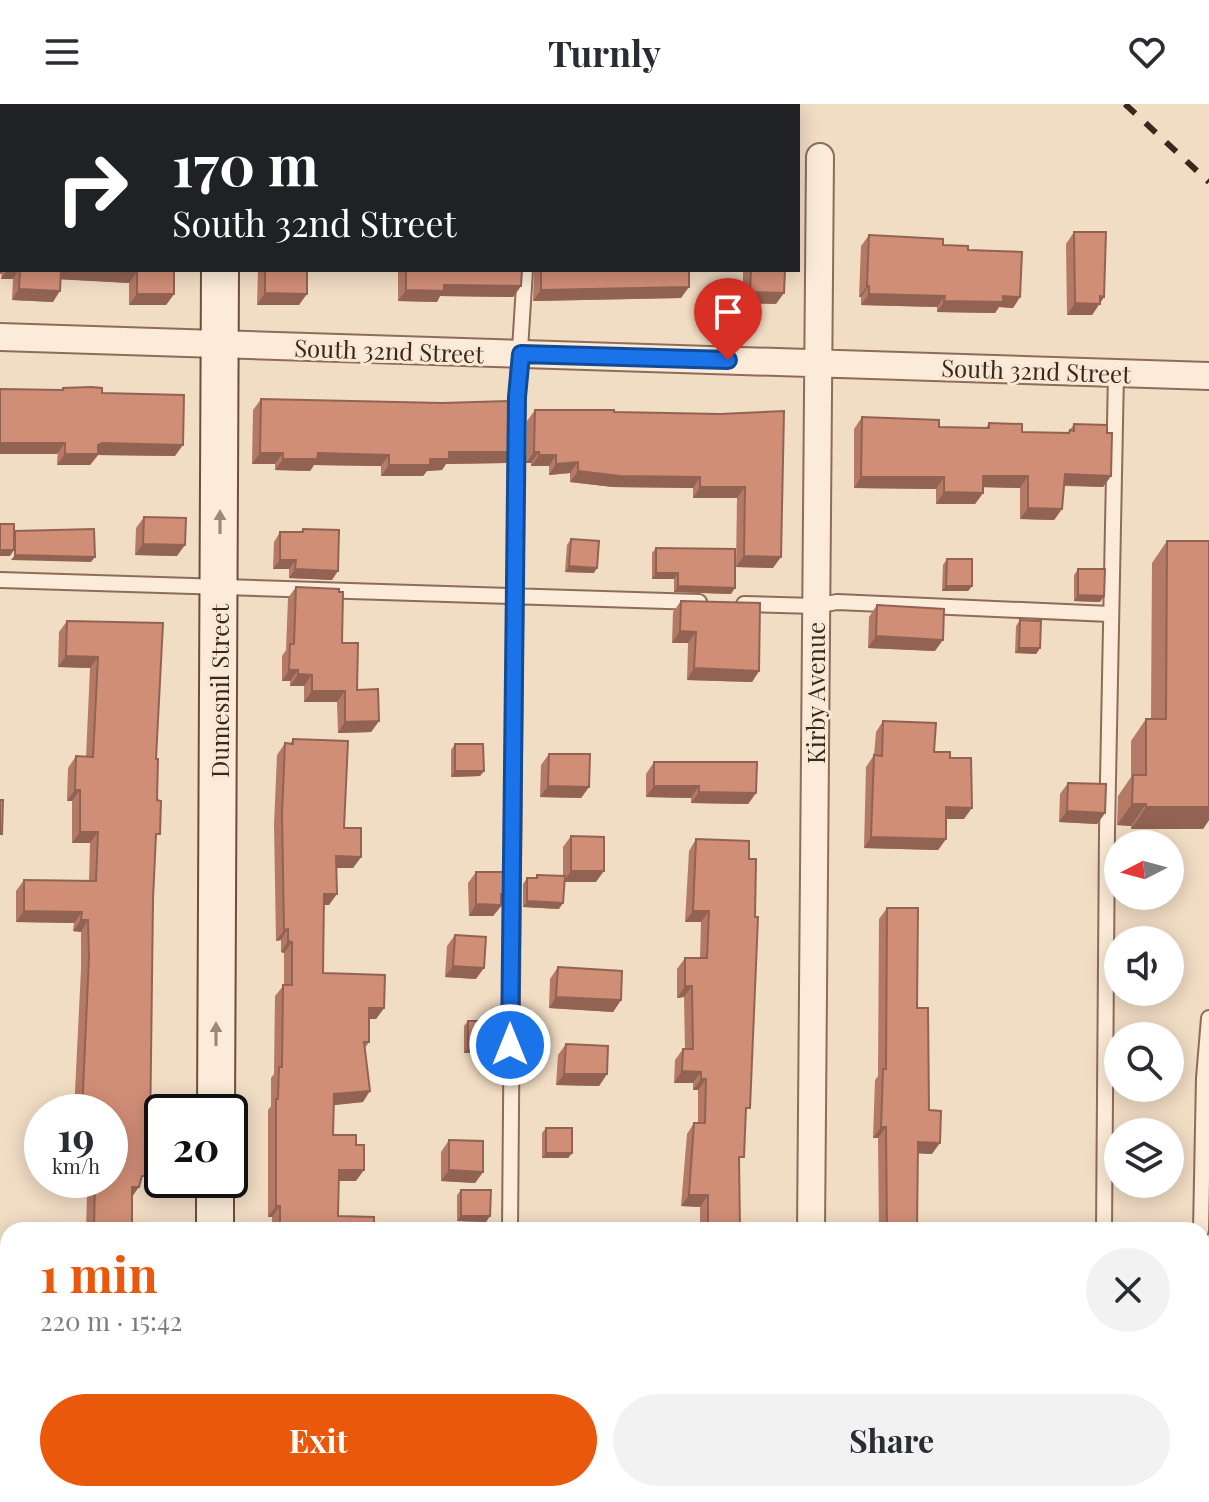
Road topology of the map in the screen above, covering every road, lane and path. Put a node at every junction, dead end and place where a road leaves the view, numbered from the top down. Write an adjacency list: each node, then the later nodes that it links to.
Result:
1 (820, 157): 7 (street, Kirby Avenue)
2 (220, 272): 5 (main road, Dumesnil Street)
3 (525, 272): 6 (lane)
4 (0, 337): 5 (street, South 32nd Street)
5 (221, 344): 6 (street, South 32nd Street); 11 (main road, Dumesnil Street, one-way to 5)
6 (521, 354): 7 (street, South 32nd Street); 12 (lane)
7 (816, 363): 8 (street, South 32nd Street); 15 (street, Kirby Avenue)
8 (1116, 373): 9 (street, South 32nd Street); 16 (lane)
9 (1209, 376)
10 (0, 580): 11 (lane)
11 (220, 585): 12 (lane); 18 (main road, Dumesnil Street, one-way to 11)
12 (515, 596): 13 (lane); 21 (lane)
13 (720, 603)
14 (736, 604): 15 (lane)
15 (815, 606): 16 (lane); 22 (street, Kirby Avenue)
16 (1110, 614): 23 (lane)
17 (1209, 1018): 24 (lane)
18 (216, 1094)
19 (215, 1198): 20 (main road)
20 (215, 1222)
21 (510, 1222)
22 (811, 1222)
23 (1104, 1222)
24 (1201, 1222)

